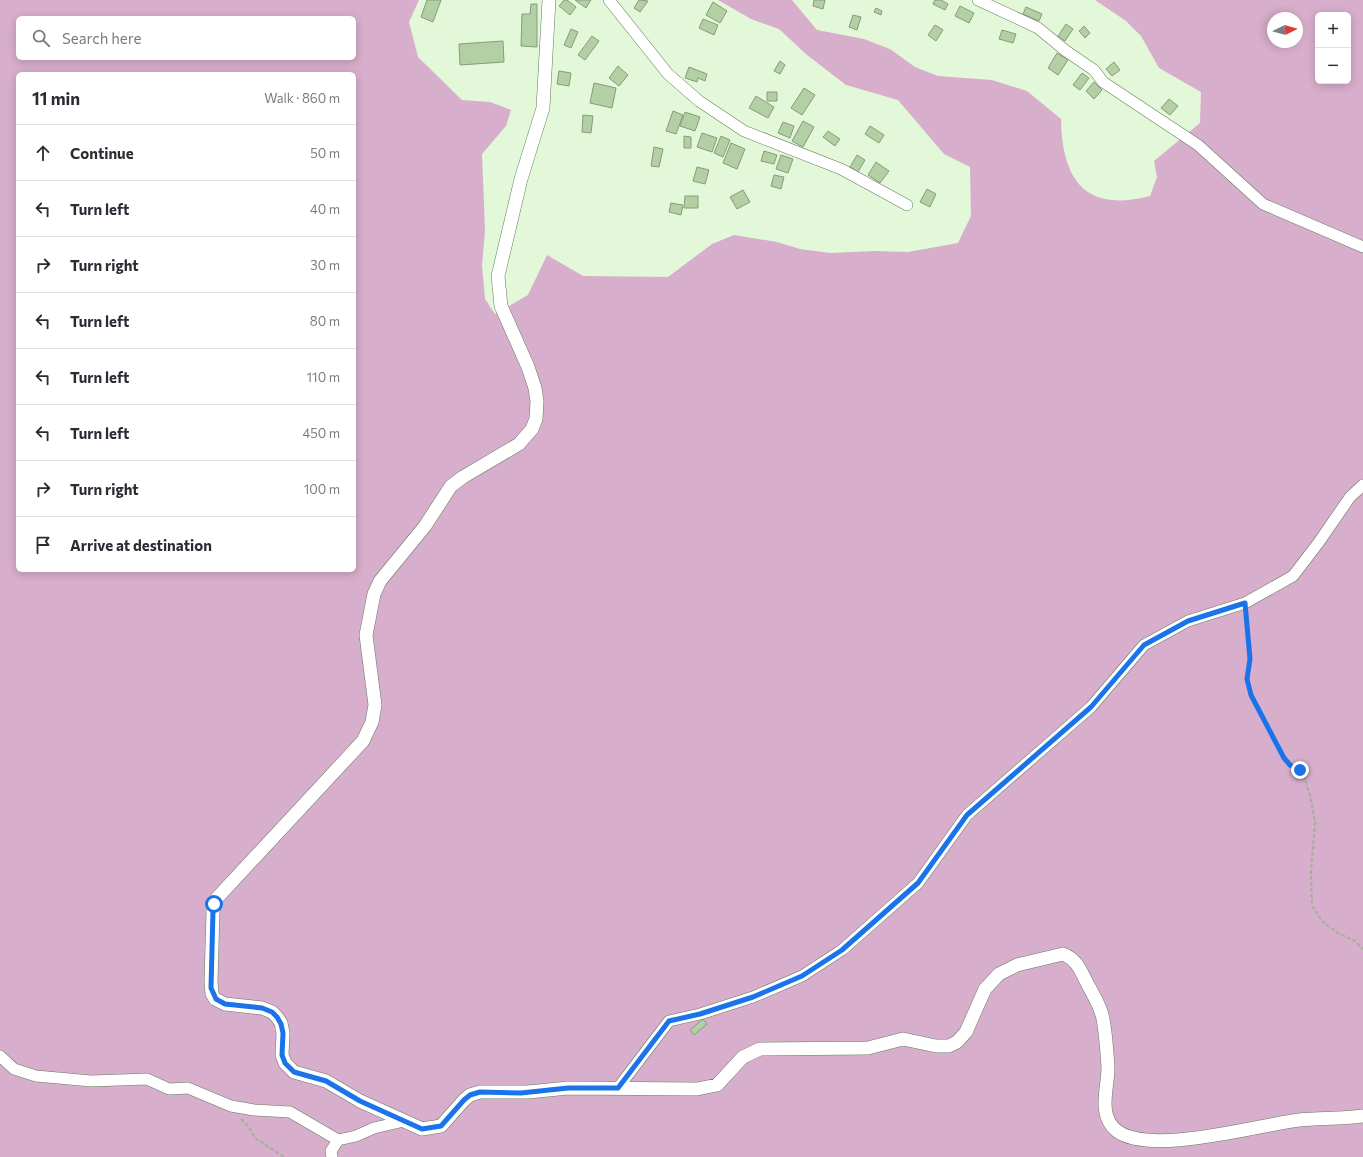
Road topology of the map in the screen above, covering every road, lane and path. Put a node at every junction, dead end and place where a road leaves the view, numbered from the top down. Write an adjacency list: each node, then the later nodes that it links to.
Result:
1 (549, 0): 13 (street)
2 (609, 0): 4 (street)
3 (978, 0): 5 (street)
4 (907, 205)
5 (1363, 247)
6 (1363, 486): 7 (street)
7 (1245, 603): 8 (path); 10 (street)
8 (1363, 949)
9 (0, 1056): 11 (street)
10 (618, 1088): 12 (street); 13 (street)
11 (231, 1106): 14 (street); 15 (path)
12 (1363, 1116)
13 (404, 1121): 14 (street)
14 (338, 1140): 16 (street)
15 (284, 1157)
16 (332, 1157)

